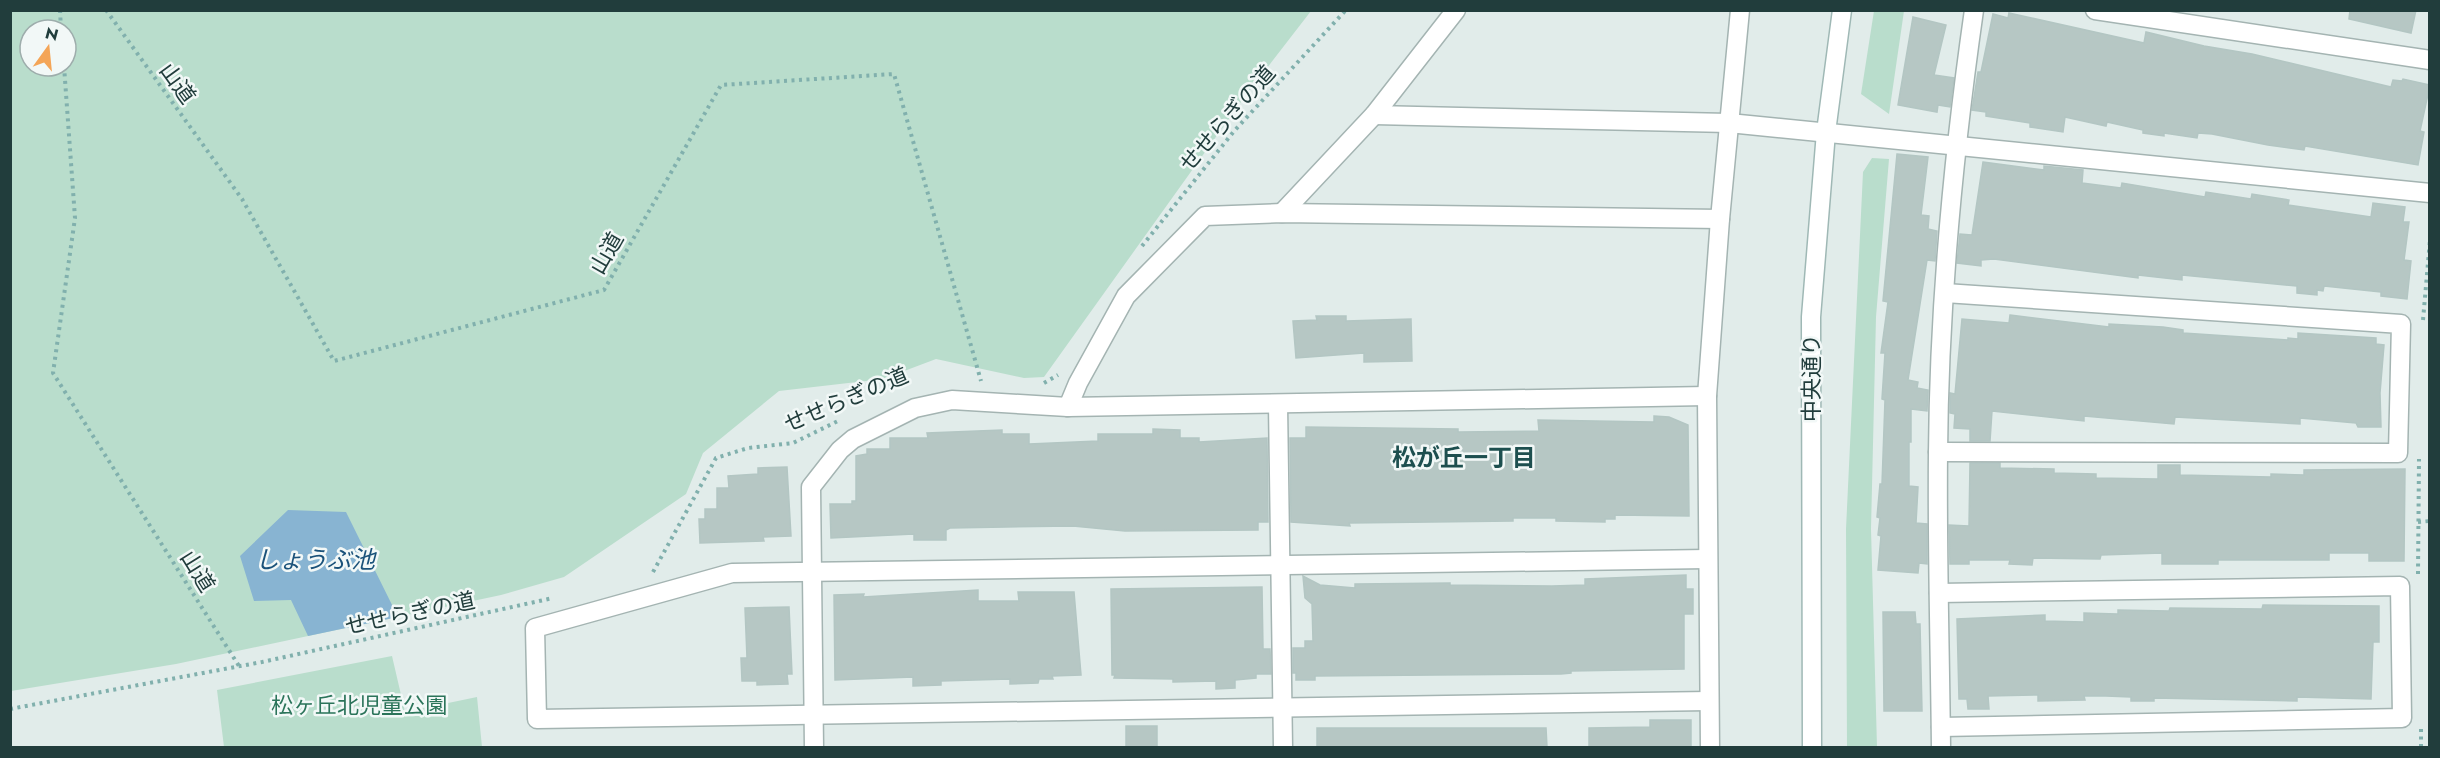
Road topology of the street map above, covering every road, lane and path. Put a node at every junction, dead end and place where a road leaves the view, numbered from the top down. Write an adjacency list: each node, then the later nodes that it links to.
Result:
1 (106, 10): 23 (path, 山道)
2 (1346, 10): 18 (path, せせらぎの道)
3 (1456, 10): 10 (street)
4 (1740, 10): 11 (street)
5 (1842, 10): 12 (street, 中央通り)
6 (1974, 10): 13 (street)
7 (2095, 10): 8 (street)
8 (2430, 60)
9 (65, 78): 41 (path, 山道)
10 (1374, 115): 11 (street); 15 (street)
11 (1729, 123): 12 (street); 16 (street)
12 (1826, 132): 13 (street); 51 (street, 中央通り)
13 (1955, 146): 14 (street); 19 (street)
14 (2430, 193)
15 (1282, 213): 16 (street); 28 (street)
16 (1720, 219): 26 (street)
17 (2430, 240): 20 (path)
18 (1138, 251)
19 (1945, 293): 30 (street); 30 (street)
20 (2423, 324)
21 (1062, 367): 25 (path)
22 (969, 381): 23 (path)
23 (981, 381): 24 (path)
24 (992, 382)
25 (1040, 385)
26 (1707, 396): 27 (street); 34 (street)
27 (1278, 404): 28 (street); 35 (street)
28 (1068, 407): 36 (street)
29 (849, 417): 37 (path, せせらぎの道)
30 (1938, 452): 39 (street)
31 (2419, 452): 33 (path)
32 (2430, 521): 33 (path)
33 (2418, 522): 38 (path)
34 (1707, 559): 35 (street); 42 (street)
35 (1280, 565): 36 (street); 43 (street)
36 (812, 572): 45 (street); 45 (street)
37 (651, 574)
38 (2419, 586)
39 (1940, 594): 47 (street); 47 (street)
40 (561, 596): 41 (path, せせらぎの道)
41 (239, 667): 44 (path, せせらぎの道)
42 (1709, 701): 43 (street); 50 (street)
43 (1282, 708): 45 (street); 49 (street)
44 (10, 709)
45 (814, 715): 48 (street)
46 (2420, 718): 53 (path)
47 (1941, 727): 52 (street)
48 (814, 747)
49 (1283, 747)
50 (1710, 747)
51 (1812, 747)
52 (1941, 747)
53 (2421, 747)

